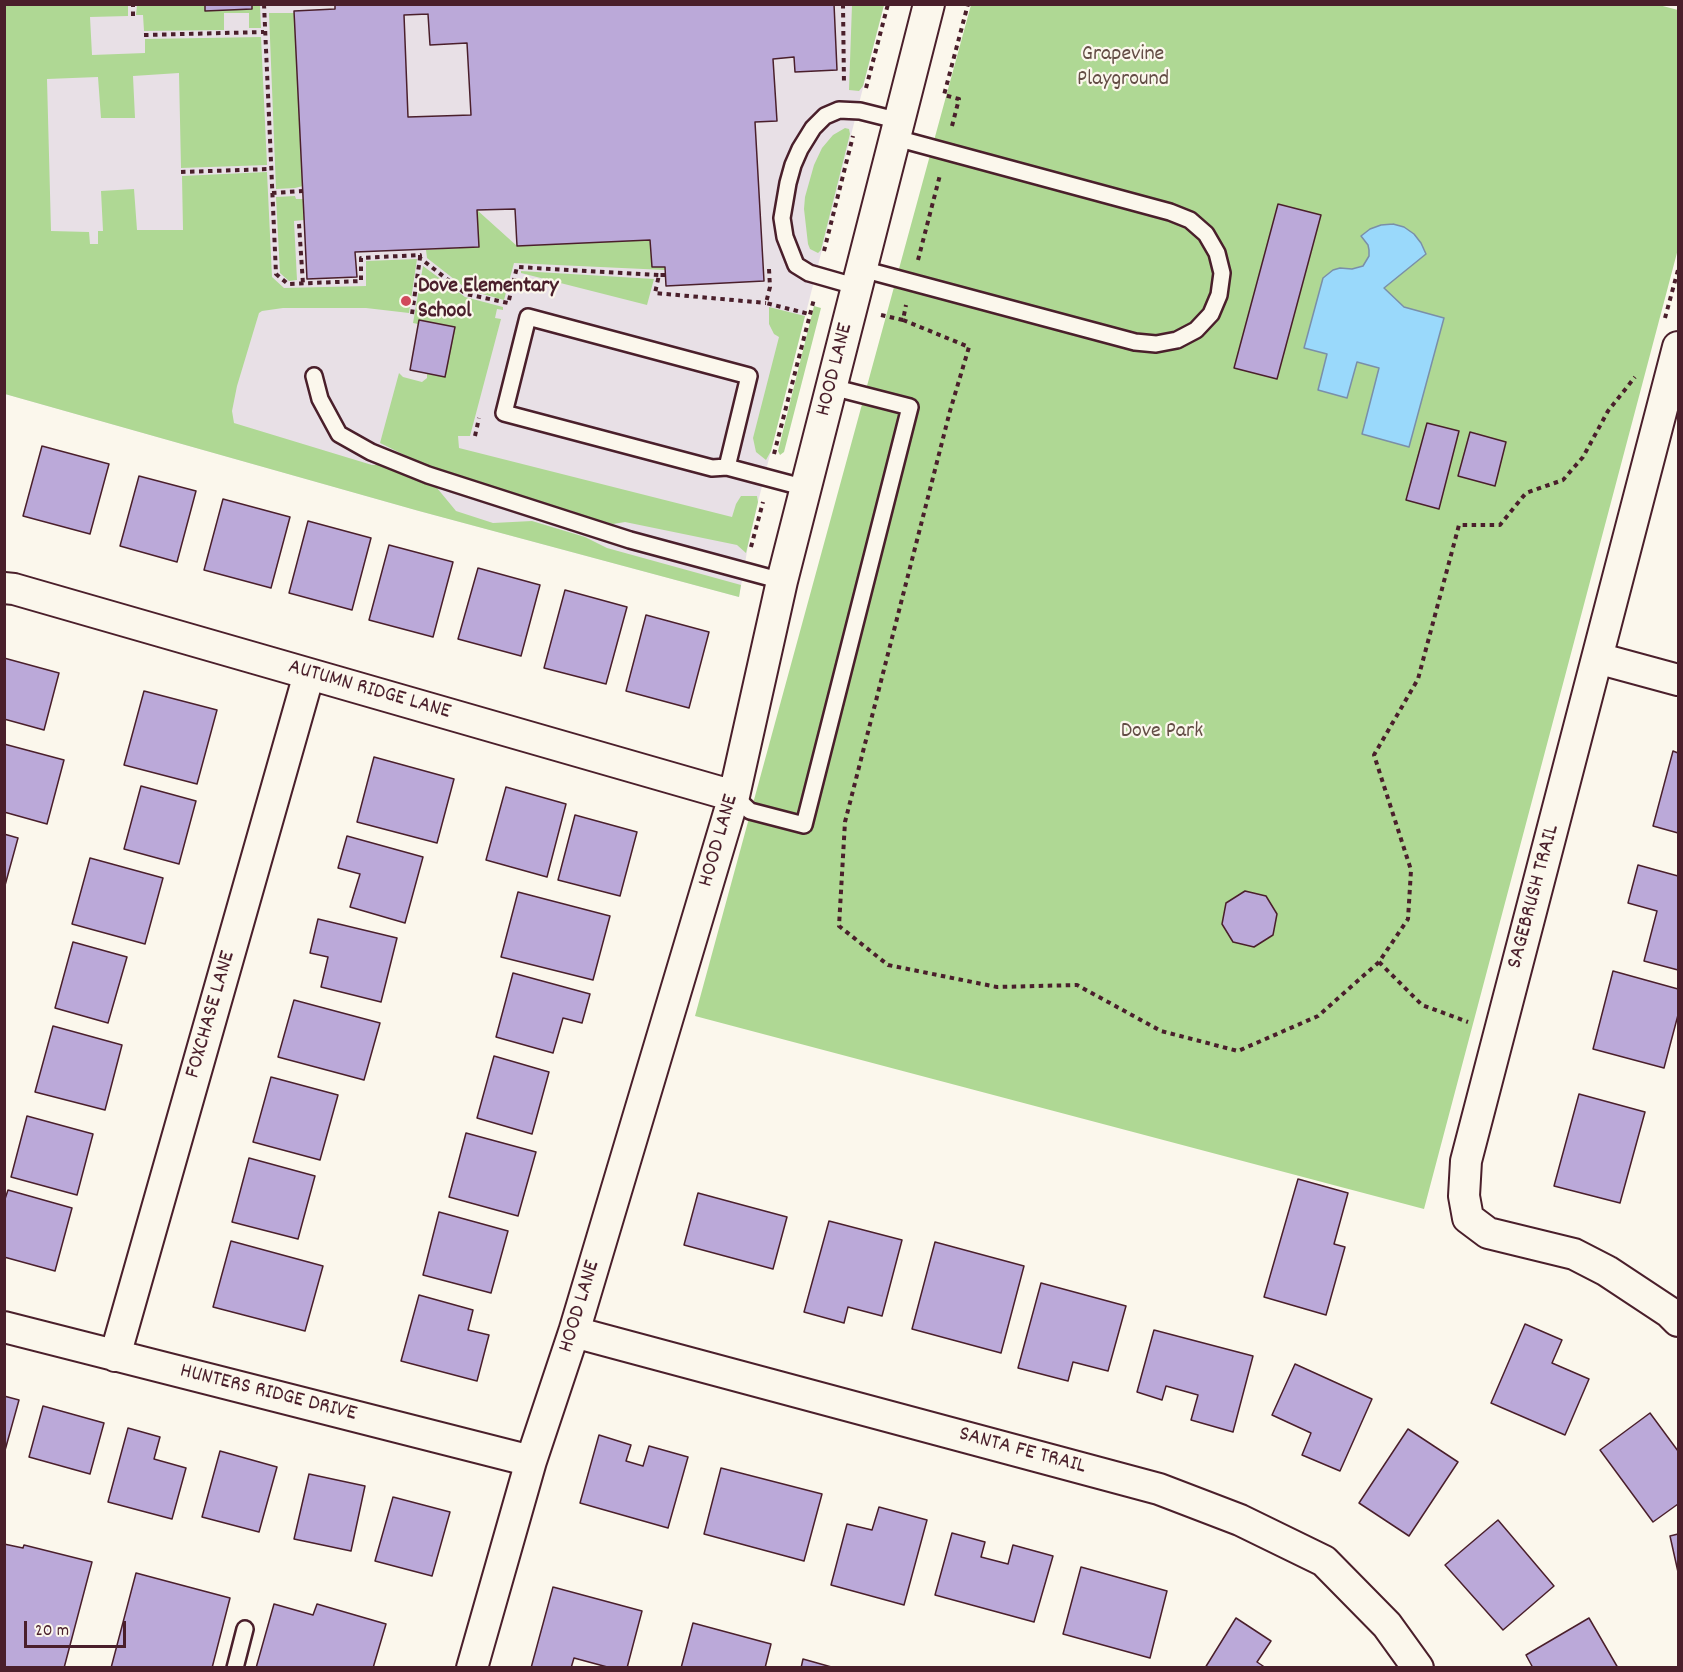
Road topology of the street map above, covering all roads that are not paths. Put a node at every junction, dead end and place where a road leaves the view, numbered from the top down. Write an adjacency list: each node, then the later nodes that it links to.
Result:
1 (929, 4): 2 (street, HOOD LANE)
2 (898, 130): 3 (street, HOOD LANE); 3 (lane); 3 (lane)
3 (857, 288): 6 (street, HOOD LANE)
4 (1671, 337): 11 (street, SAGEBRUSH TRAIL)
5 (315, 376): 9 (lane)
6 (832, 387): 8 (street, HOOD LANE); 14 (lane)
7 (727, 467): 7 (lane); 8 (lane)
8 (806, 488): 9 (street, HOOD LANE)
9 (782, 581): 14 (street, HOOD LANE)
10 (4, 588): 12 (street, AUTUMN RIDGE LANE)
11 (1596, 658): 13 (street); 15 (street, SAGEBRUSH TRAIL)
12 (309, 674): 14 (street, AUTUMN RIDGE LANE); 18 (street, FOXCHASE LANE)
13 (1678, 680)
14 (734, 796): 17 (street, HOOD LANE)
15 (1678, 1321)
16 (4, 1327): 18 (street, HUNTERS RIDGE DRIVE)
17 (574, 1332): 19 (street, HOOD LANE); 23 (street, SANTA FE TRAIL)
18 (115, 1356): 19 (street, HUNTERS RIDGE DRIVE)
19 (531, 1461): 22 (street, HOOD LANE)
20 (245, 1629): 21 (lane)
21 (235, 1668)
22 (472, 1668)
23 (1418, 1668)

